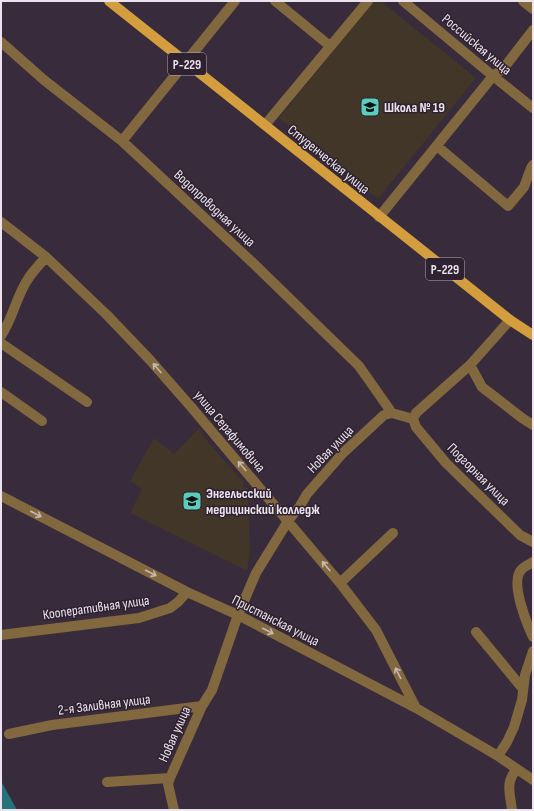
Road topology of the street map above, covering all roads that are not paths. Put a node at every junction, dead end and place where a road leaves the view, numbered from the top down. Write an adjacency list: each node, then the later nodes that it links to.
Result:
1 (109, 1): 11 (main road, Студенческая улица / Р-229)
2 (235, 1): 11 (street)
3 (274, 1): 10 (street)
4 (368, 1): 10 (street)
5 (403, 1): 12 (street, Российская улица)
6 (524, 1): 7 (street)
7 (533, 9)
8 (533, 30): 12 (street)
9 (1, 42): 15 (street, Водопроводная улица)
10 (330, 46): 14 (street)
11 (186, 63): 14 (main road, Студенческая улица / Р-229); 15 (street)
12 (493, 76): 13 (street, Российская улица); 16 (street)
13 (533, 108)
14 (265, 125): 18 (main road, Студенческая улица / Р-229)
15 (122, 142): 29 (street, Водопроводная улица)
16 (437, 146): 17 (street); 18 (street)
17 (533, 165)
18 (379, 217): 21 (main road, Студенческая улица / Р-229)
19 (1, 222): 20 (street, улица Серафимовича)
20 (46, 257): 22 (street); 34 (street, улица Серафимовича, one-way to 20)
21 (510, 320): 23 (main road, Студенческая улица / Р-229); 26 (street)
22 (5, 323): 24 (street)
23 (533, 335)
24 (1, 336)
25 (1, 343): 28 (street)
26 (470, 365): 30 (street); 32 (street)
27 (1, 392): 31 (street)
28 (87, 402)
29 (392, 413): 30 (street); 34 (street, Новая улица)
30 (413, 419): 36 (street, Подгорная улица)
31 (42, 421)
32 (533, 425)
33 (1, 496): 39 (street, Пристанская улица, one-way to 39)
34 (288, 521): 38 (street, улица Серафимовича, one-way to 34); 40 (street, Новая улица)
35 (393, 533): 38 (street)
36 (533, 542)
37 (533, 562): 43 (street)
38 (340, 583): 47 (street, улица Серафимовича, one-way to 38)
39 (187, 592): 40 (street, Пристанская улица); 42 (street, Кооперативная улица)
40 (238, 615): 46 (street, Новая улица); 47 (street, Пристанская улица, one-way to 47)
41 (476, 632): 45 (street)
42 (1, 634)
43 (533, 637)
44 (533, 651): 45 (street)
45 (523, 688): 49 (street)
46 (202, 706): 48 (street, 2-я Заливная улица); 51 (street, Новая улица)
47 (416, 708): 49 (street, Пристанская улица)
48 (9, 734)
49 (498, 756): 50 (street, Пристанская улица)
50 (517, 768): 52 (street, Пристанская улица); 55 (street)
51 (170, 778): 53 (street); 54 (street, Новая улица)
52 (533, 780)
53 (107, 782)
54 (174, 810)
55 (512, 810)

